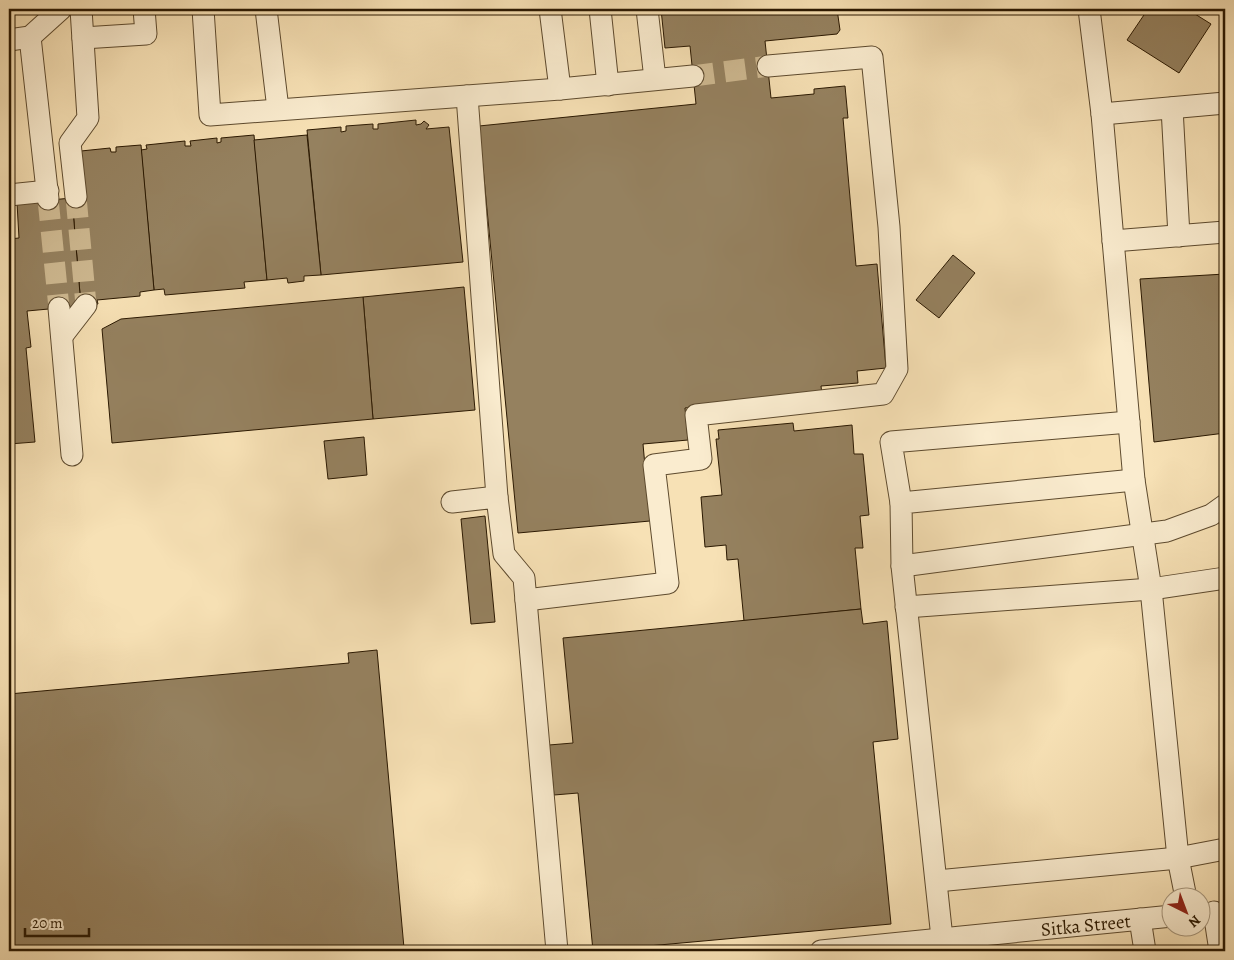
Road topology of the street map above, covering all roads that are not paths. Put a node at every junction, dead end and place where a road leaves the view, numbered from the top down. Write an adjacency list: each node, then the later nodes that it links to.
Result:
1 (61, 9): 10 (street)
2 (81, 9): 11 (street)
3 (144, 9): 11 (street)
4 (203, 9): 21 (street)
5 (266, 9): 21 (street)
6 (550, 9): 17 (street)
7 (600, 9): 16 (street)
8 (647, 9): 15 (street)
9 (1089, 9): 22 (street)
10 (30, 37): 12 (street); 23 (street)
11 (83, 38): 24 (street)
12 (9, 40)
13 (768, 66): 42 (street)
14 (693, 76): 15 (street)
15 (655, 80): 16 (street)
16 (608, 85): 17 (street)
17 (560, 90): 18 (street)
18 (467, 96): 21 (street); 34 (street)
19 (1225, 103): 20 (street)
20 (1172, 108): 22 (street); 26 (street)
21 (278, 109)
22 (1102, 114): 27 (street)
23 (9, 195)
24 (76, 197)
25 (1225, 232): 26 (street)
26 (1179, 236): 27 (street)
27 (1113, 241): 31 (street)
28 (86, 305): 30 (street)
29 (60, 308): 30 (street)
30 (62, 336): 32 (street)
31 (1129, 422): 33 (street); 36 (street)
32 (72, 455)
33 (1134, 480): 36 (street); 38 (street)
34 (497, 497): 35 (street); 42 (street)
35 (452, 502)
36 (901, 503): 39 (street)
37 (1225, 505): 38 (street)
38 (1142, 534): 39 (street); 41 (street)
39 (902, 566): 43 (street)
40 (1225, 578): 41 (street)
41 (1151, 589): 43 (street); 45 (street)
42 (526, 600): 52 (street)
43 (906, 607): 46 (street)
44 (1225, 849): 45 (street)
45 (1178, 858): 46 (street); 47 (street)
46 (937, 881): 51 (street)
47 (1184, 888)
48 (1214, 912): 55 (street)
49 (1162, 917): 50 (street, Sitka Street)
50 (1140, 919): 51 (street, Sitka Street); 54 (street)
51 (942, 938): 53 (street, Sitka Street)
52 (557, 951)
53 (823, 951)
54 (1145, 951)
55 (1220, 951)

